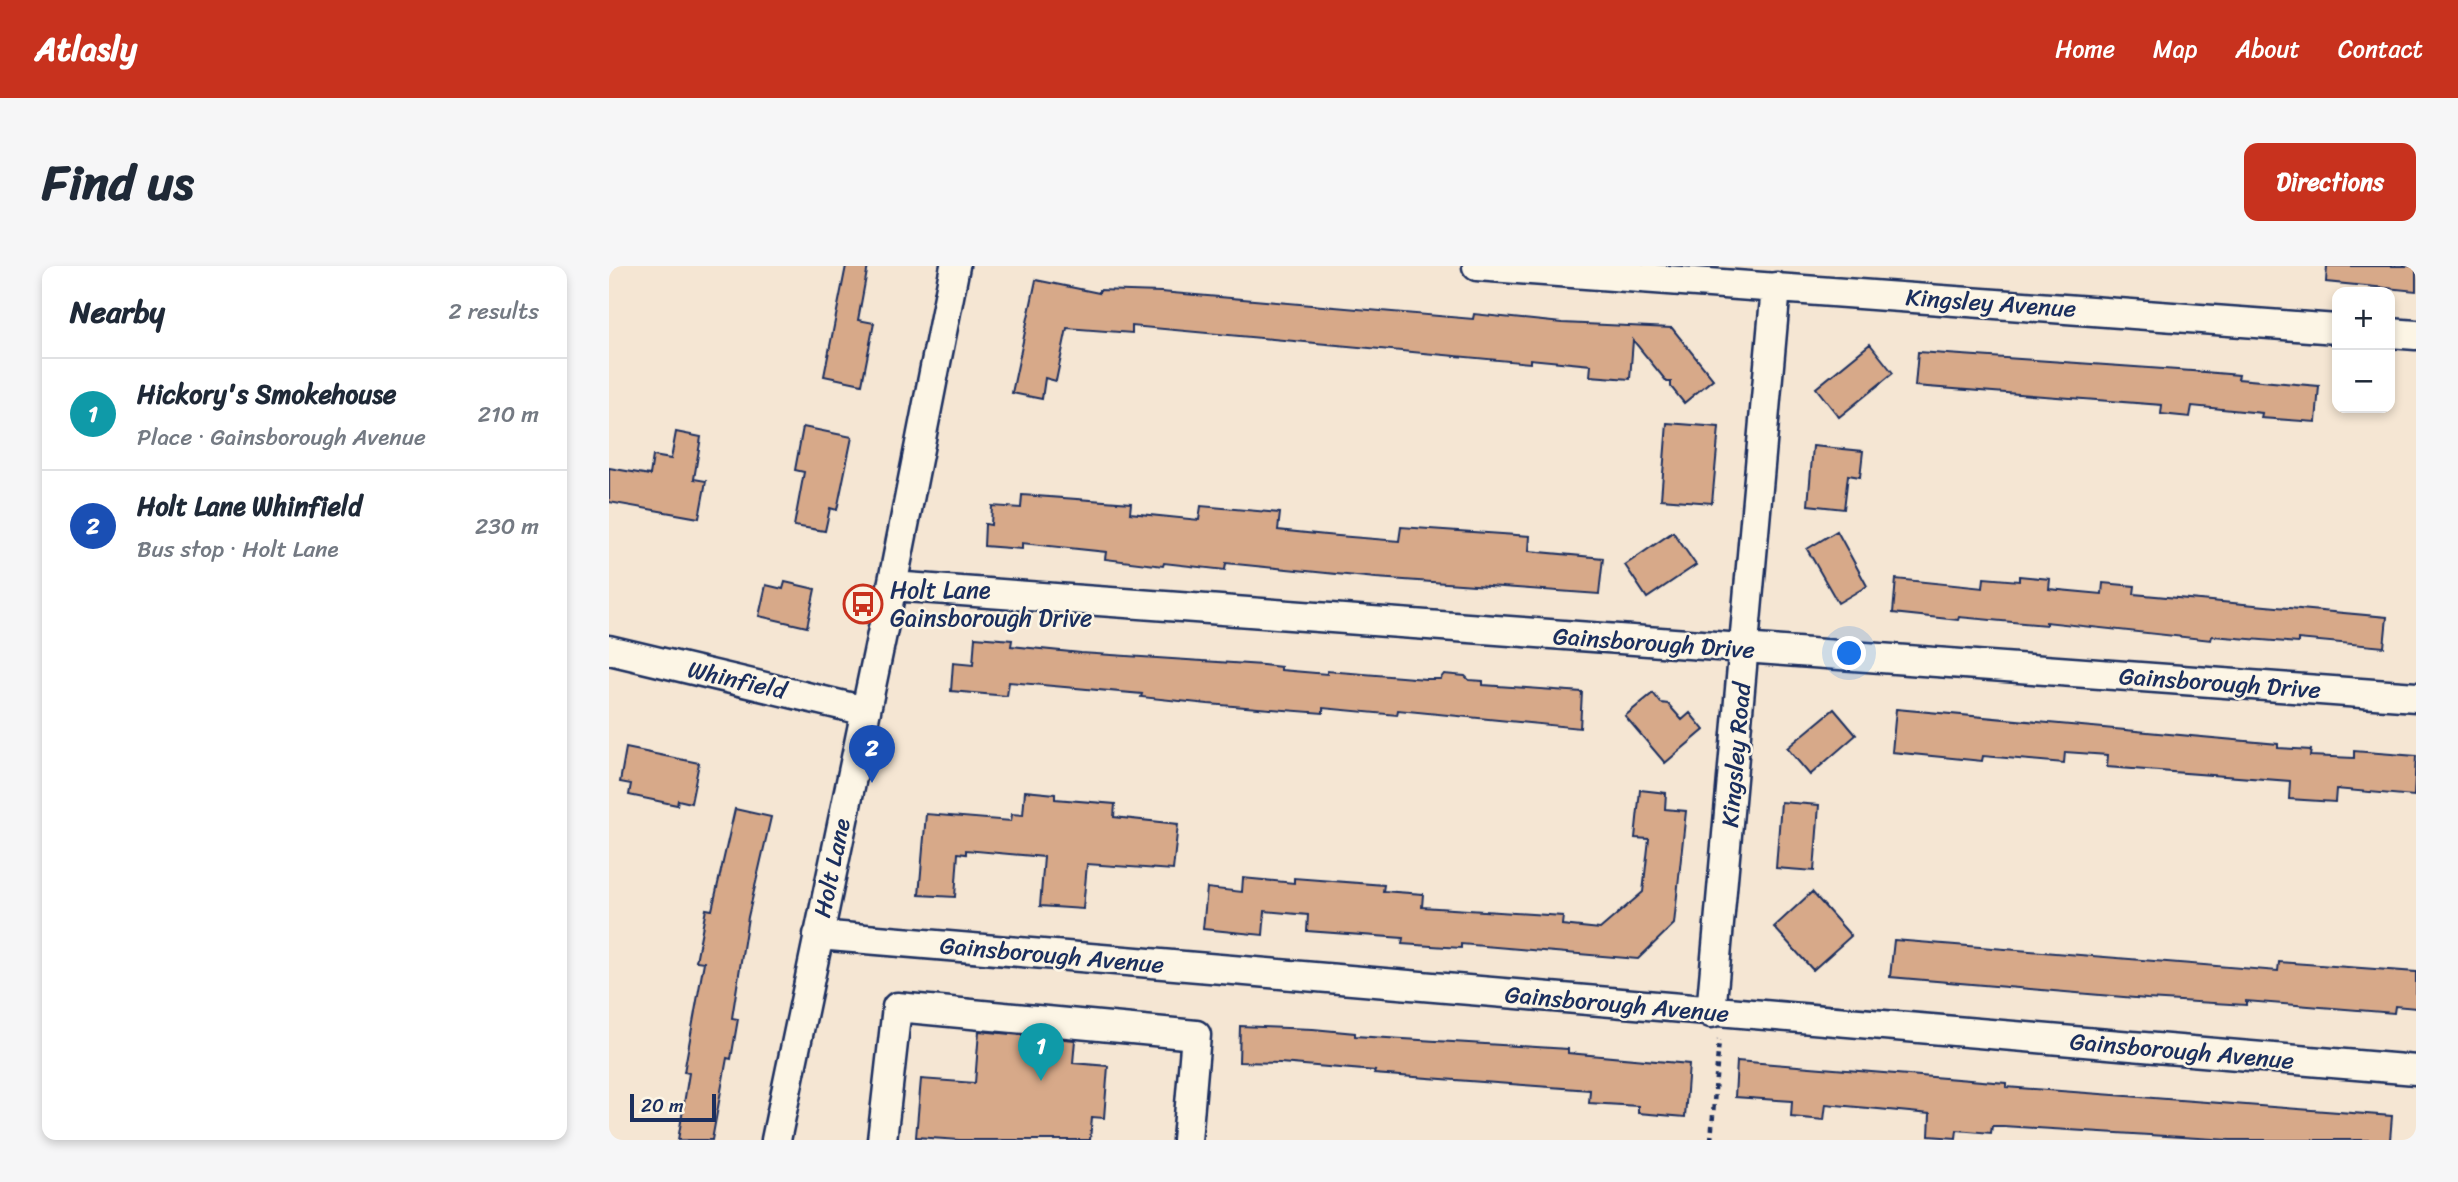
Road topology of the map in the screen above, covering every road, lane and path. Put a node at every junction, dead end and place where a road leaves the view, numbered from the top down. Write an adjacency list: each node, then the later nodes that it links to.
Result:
1 (955, 266): 7 (street, Holt Lane)
2 (1477, 266): 3 (street, Kingsley Avenue)
3 (1776, 287): 4 (street, Kingsley Avenue); 8 (street, Kingsley Road)
4 (2332, 329)
5 (2395, 333): 6 (street)
6 (2416, 335)
7 (892, 586): 8 (street, Gainsborough Drive); 11 (street, Holt Lane)
8 (1746, 649): 10 (street, Gainsborough Drive); 13 (street, Kingsley Road)
9 (609, 650): 11 (street, Whinfield)
10 (2416, 697)
11 (866, 711): 12 (street, Holt Lane)
12 (818, 935): 13 (street, Gainsborough Avenue); 15 (street, Holt Lane)
13 (1716, 1013): 14 (street, Gainsborough Avenue); 18 (path)
14 (2416, 1070)
15 (776, 1140)
16 (882, 1140): 17 (street)
17 (1187, 1140)
18 (1711, 1140)

